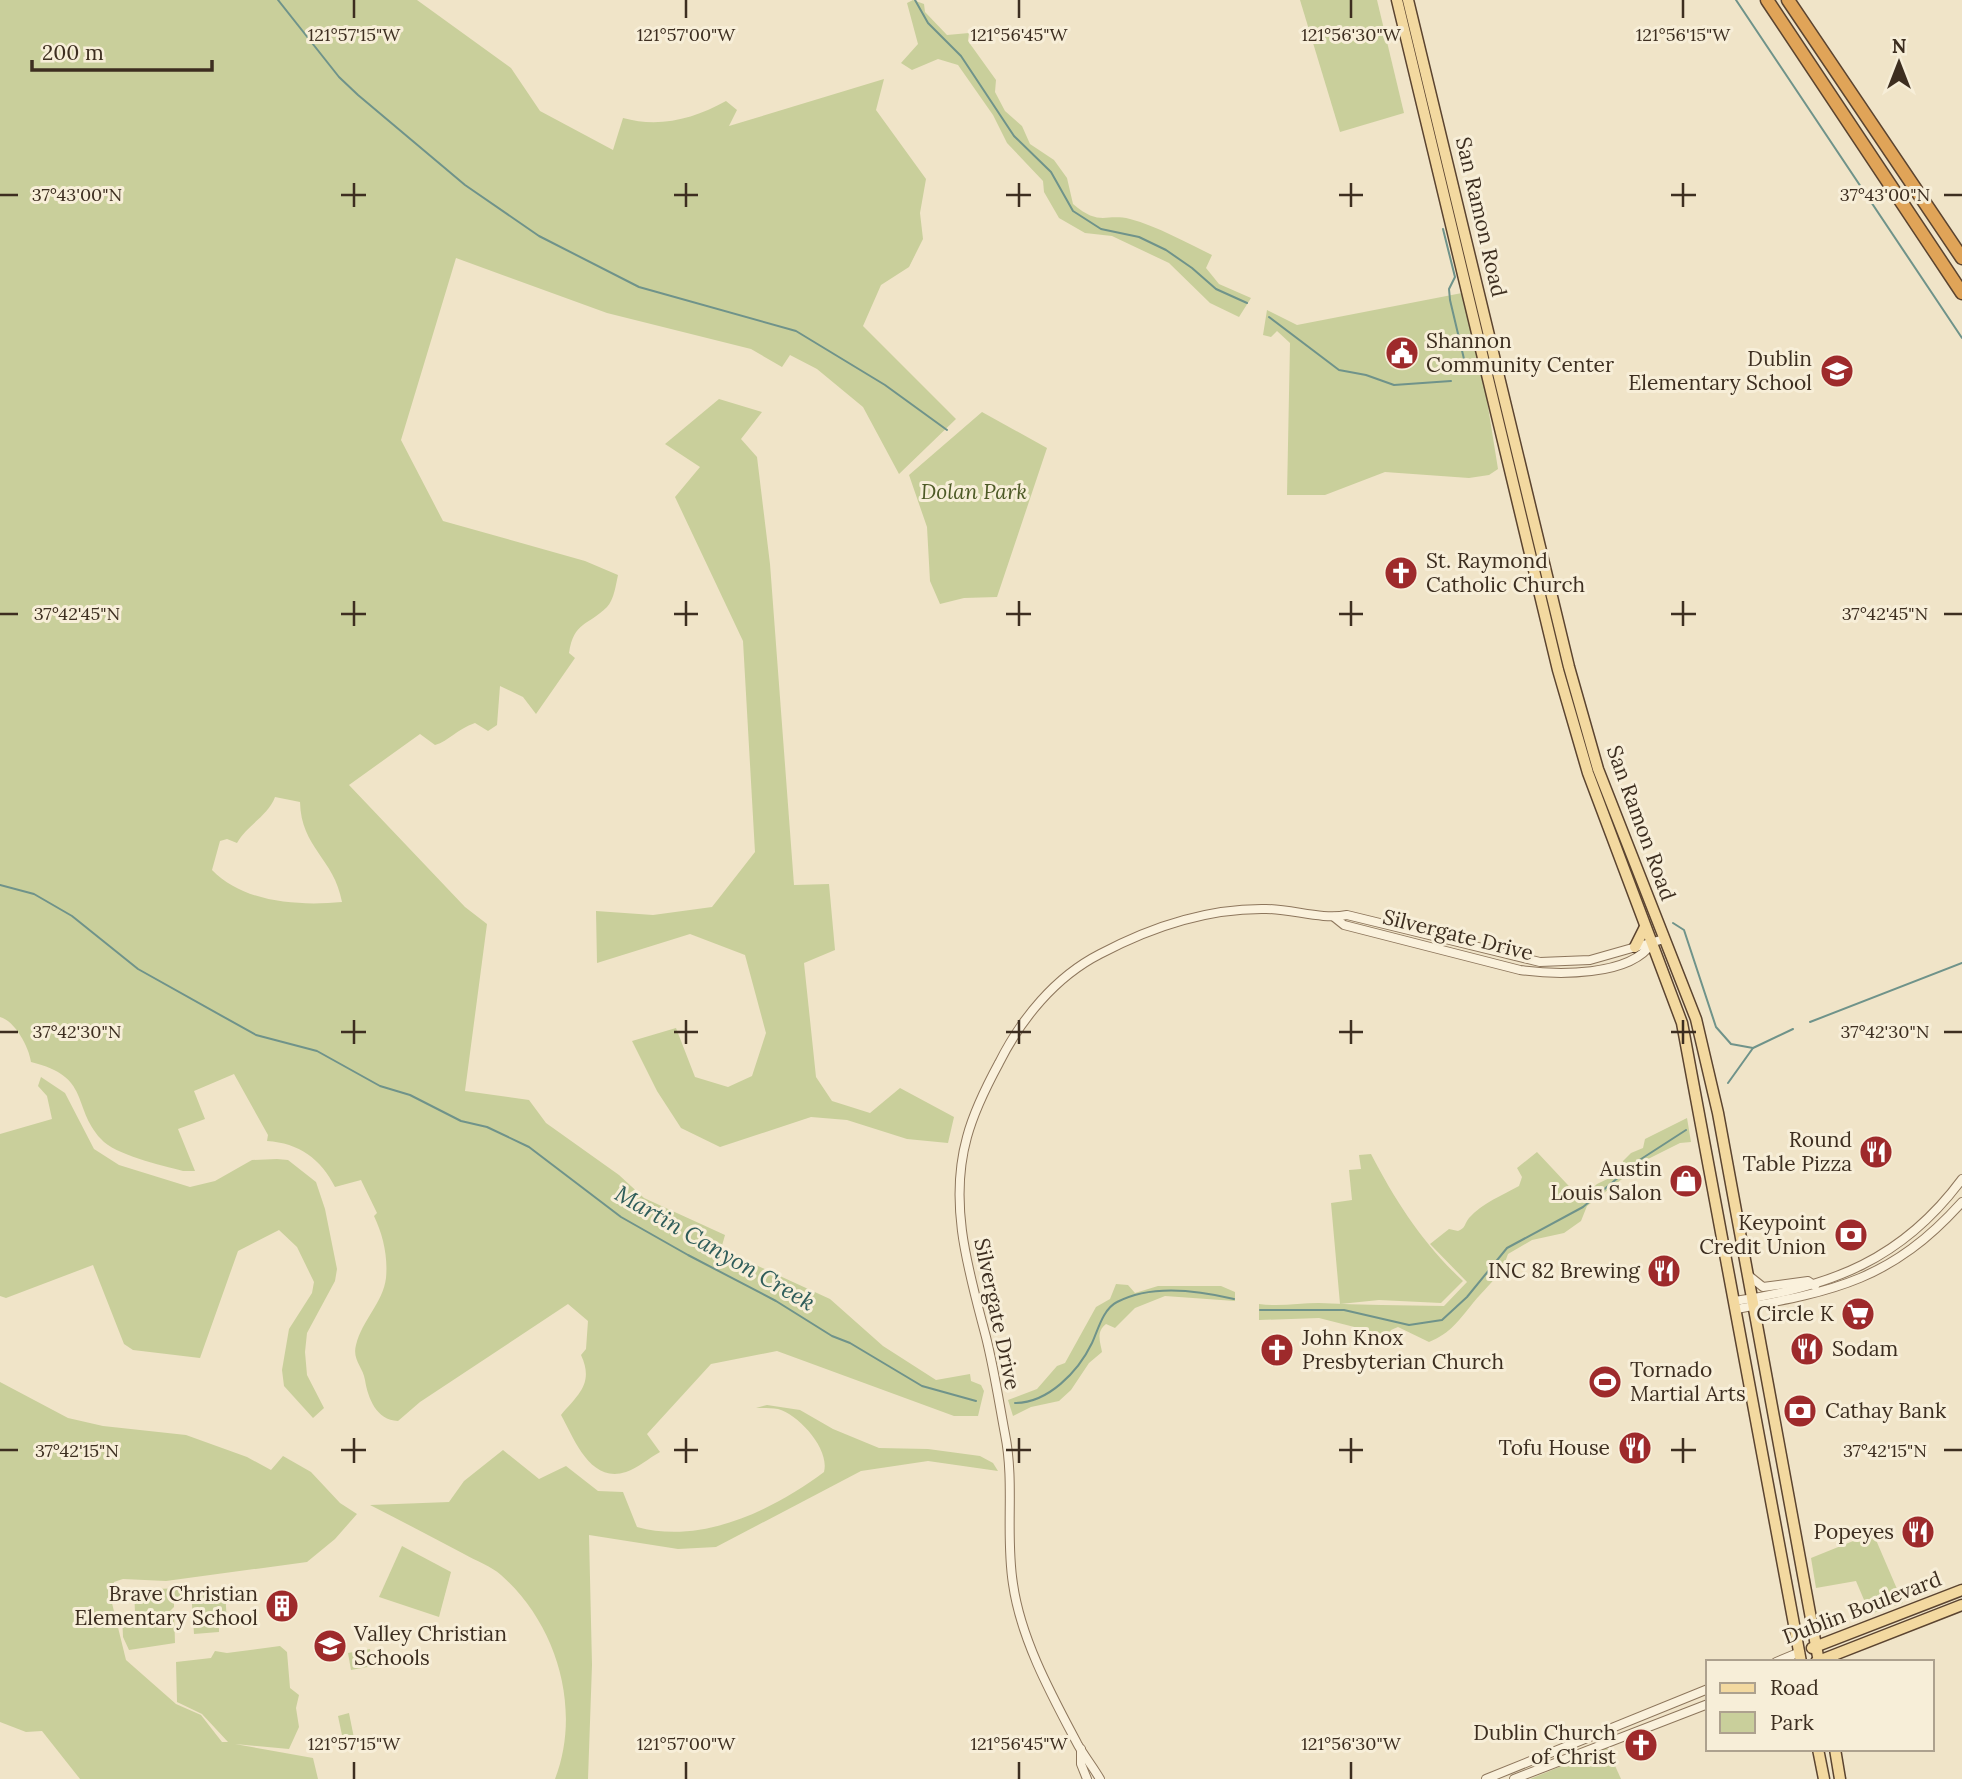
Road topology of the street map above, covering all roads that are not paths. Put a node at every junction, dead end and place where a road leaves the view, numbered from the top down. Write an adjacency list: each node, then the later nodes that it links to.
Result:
1 (1396, 0): 8 (main road, San Ramon Road)
2 (1408, 0): 9 (main road, San Ramon Road)
3 (1767, 0): 6 (highway)
4 (1788, 0): 5 (highway)
5 (1962, 258)
6 (1962, 293)
7 (1334, 917): 10 (street, Silvergate Drive); 11 (street, Silvergate Drive); 28 (street, Silvergate Drive)
8 (1645, 927): 10 (main road, San Ramon Road); 11 (main road, San Ramon Road)
9 (1664, 939): 10 (street, Silvergate Drive); 16 (main road, San Ramon Road)
10 (1652, 943): 11 (street, Silvergate Drive); 19 (main road, San Ramon Road)
11 (1635, 947)
12 (1962, 1179): 13 (street)
13 (1954, 1189): 15 (street); 17 (street)
14 (1962, 1202): 15 (street)
15 (1944, 1223): 18 (street)
16 (1748, 1275): 17 (street); 18 (main road, San Ramon Road)
17 (1815, 1286): 18 (street)
18 (1753, 1302): 19 (street); 22 (main road, San Ramon Road)
19 (1736, 1305): 23 (main road, San Ramon Road)
20 (1962, 1590): 22 (main road, Dublin Boulevard)
21 (1962, 1605): 25 (main road, Dublin Boulevard)
22 (1816, 1646): 23 (main road, Dublin Boulevard); 24 (main road, San Ramon Road)
23 (1801, 1657)
24 (1818, 1660)
25 (1823, 1660)
26 (1706, 1690): 31 (street)
27 (1706, 1705): 36 (street)
28 (1081, 1749): 32 (street, Silvergate Drive); 33 (street, Silvergate Drive)
29 (1818, 1751): 37 (main road)
30 (1835, 1751): 38 (main road)
31 (1509, 1770): 34 (street); 35 (street)
32 (1087, 1779)
33 (1100, 1779)
34 (1486, 1779)
35 (1500, 1779)
36 (1514, 1779)
37 (1824, 1779)
38 (1840, 1779)

